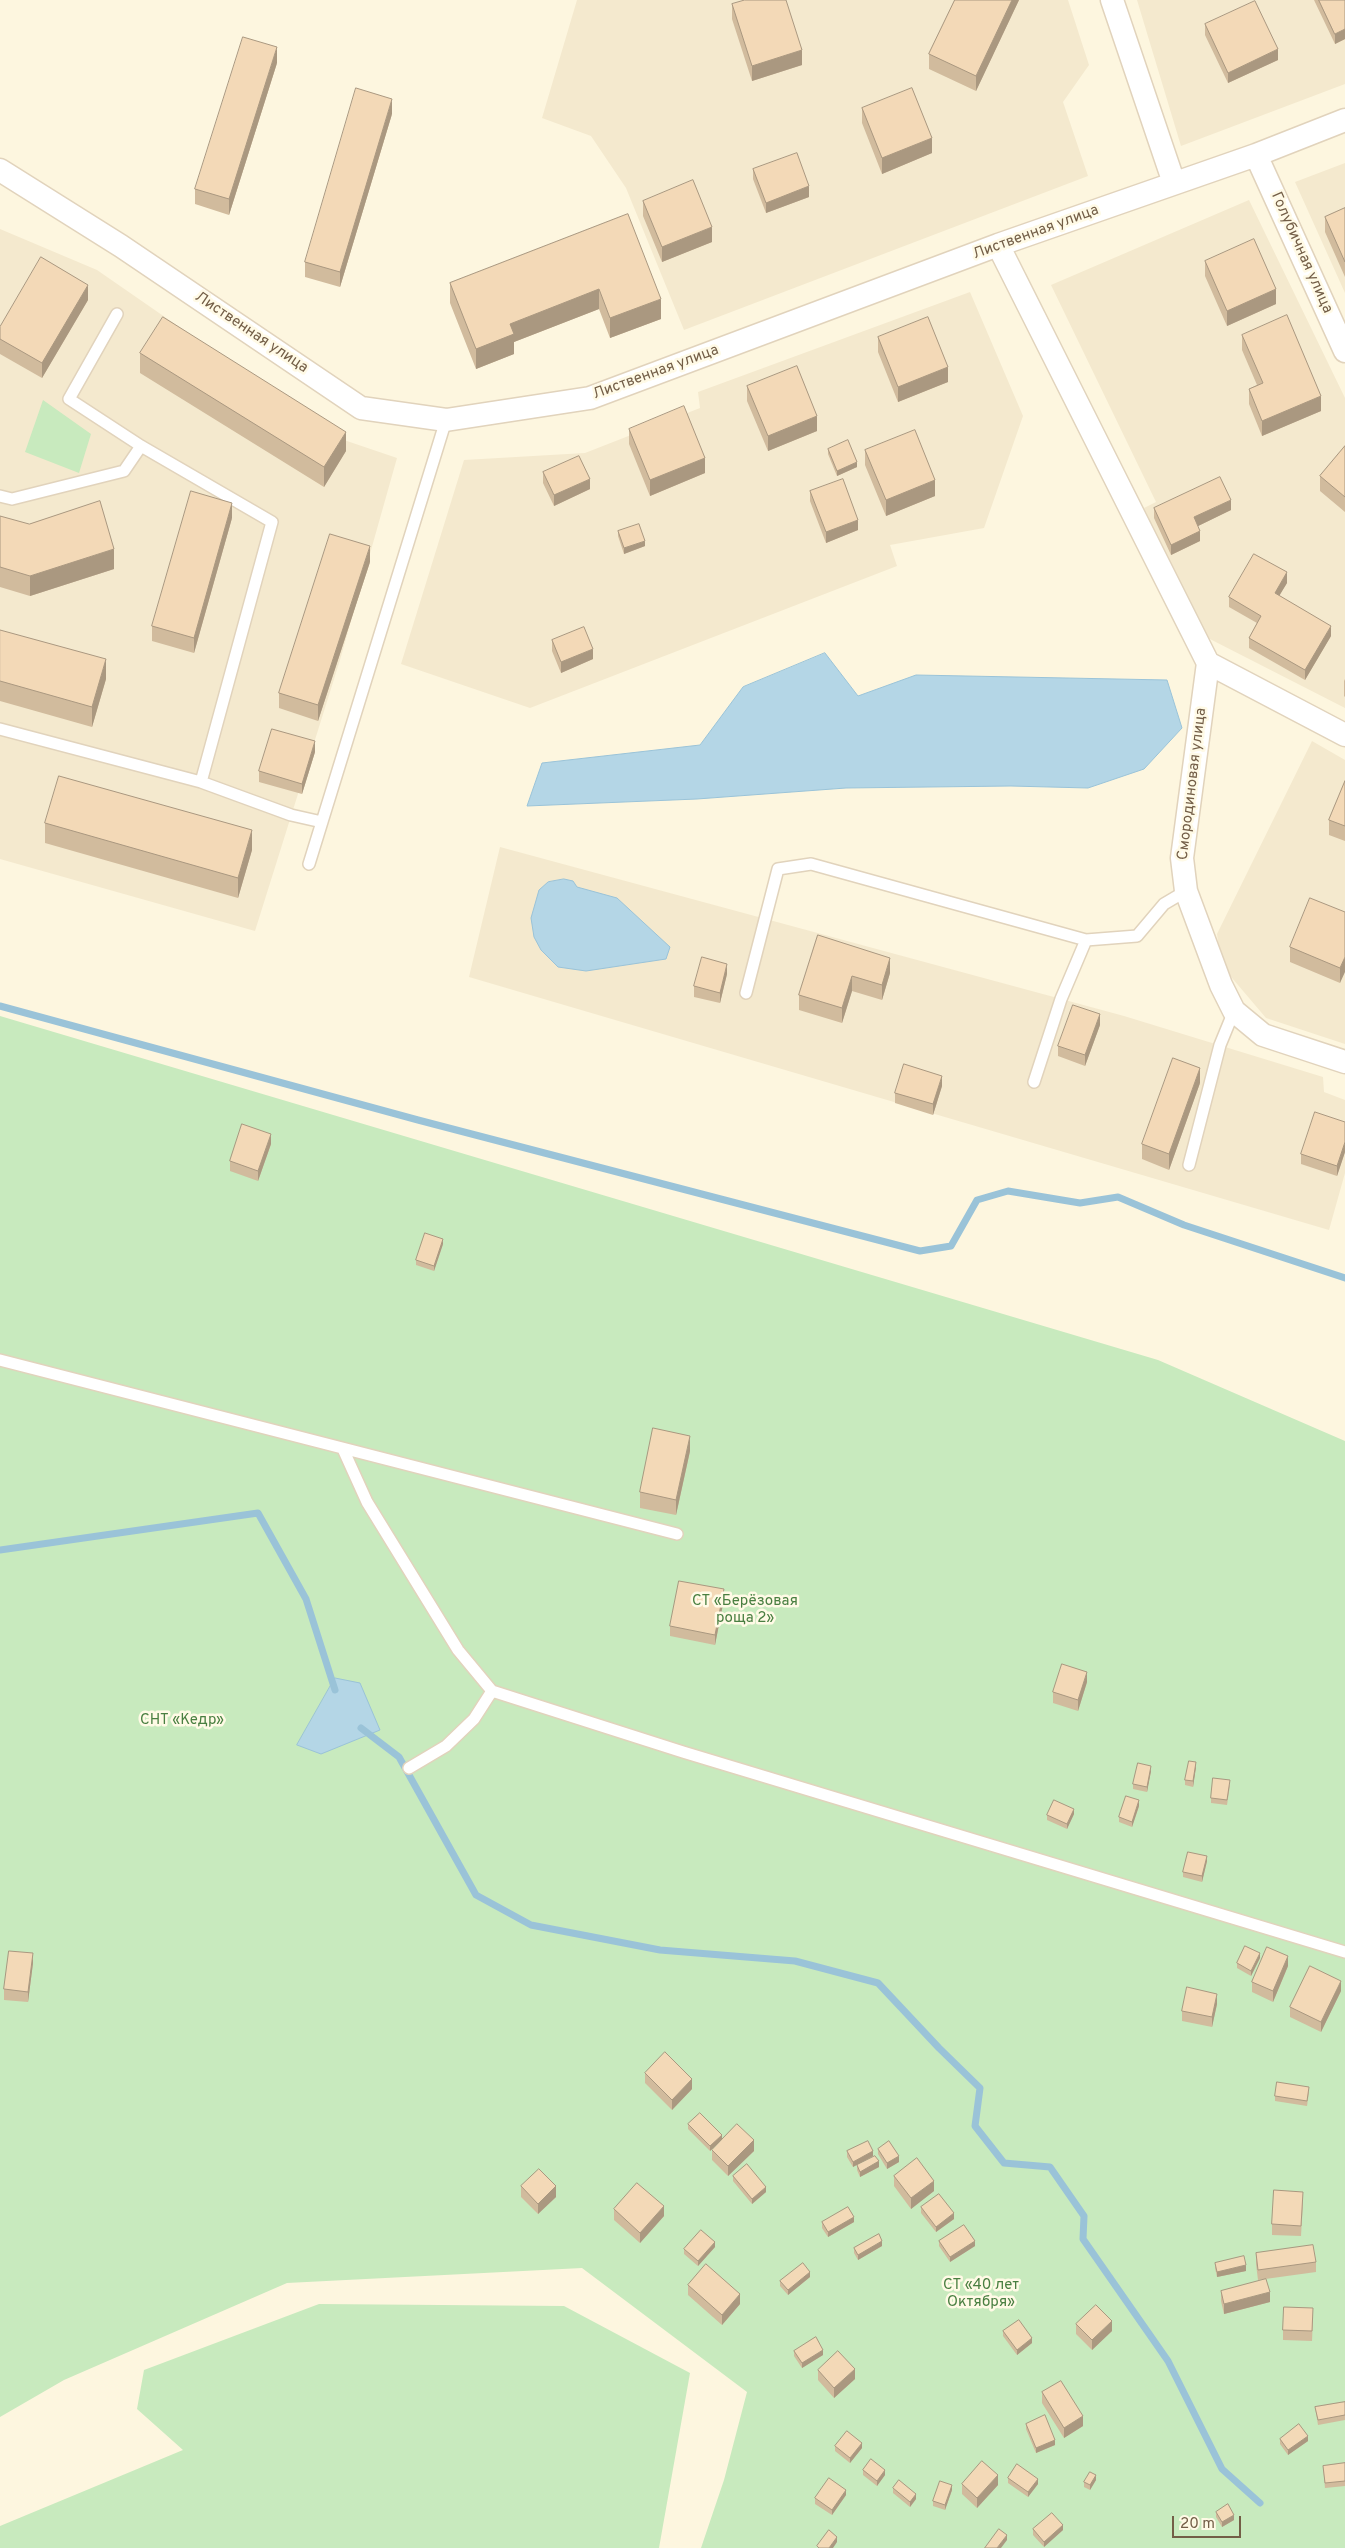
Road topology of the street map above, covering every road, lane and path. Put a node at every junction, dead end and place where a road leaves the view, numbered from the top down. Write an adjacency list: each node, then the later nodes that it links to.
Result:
1 (1112, 0): 5 (street)
2 (1345, 120): 3 (street, Лиственная улица)
3 (1256, 155): 5 (street, Лиственная улица); 8 (street, Голубичная улица)
4 (0, 170): 9 (street, Лиственная улица)
5 (1174, 183): 6 (street, Лиственная улица)
6 (998, 246): 9 (street, Лиственная улица); 12 (street)
7 (117, 314): 10 (lane)
8 (1345, 351)
9 (446, 420): 16 (lane)
10 (141, 446): 11 (lane); 15 (lane)
11 (0, 496)
12 (1208, 663): 14 (street); 18 (street, Смородиновая улица)
13 (0, 729): 15 (lane)
14 (1345, 736)
15 (201, 782): 16 (lane)
16 (322, 822): 17 (lane)
17 (308, 864)
18 (1186, 891): 19 (lane); 21 (street, Смородиновая улица)
19 (1086, 940): 20 (lane); 23 (lane)
20 (746, 994)
21 (1234, 1011): 22 (street, Смородиновая улица); 24 (lane)
22 (1345, 1062)
23 (1034, 1082)
24 (1189, 1165)
25 (0, 1360): 26 (lane)
26 (343, 1449): 27 (lane); 28 (lane)
27 (677, 1534)
28 (492, 1691): 29 (lane); 30 (lane)
29 (409, 1768)
30 (1345, 1952)

